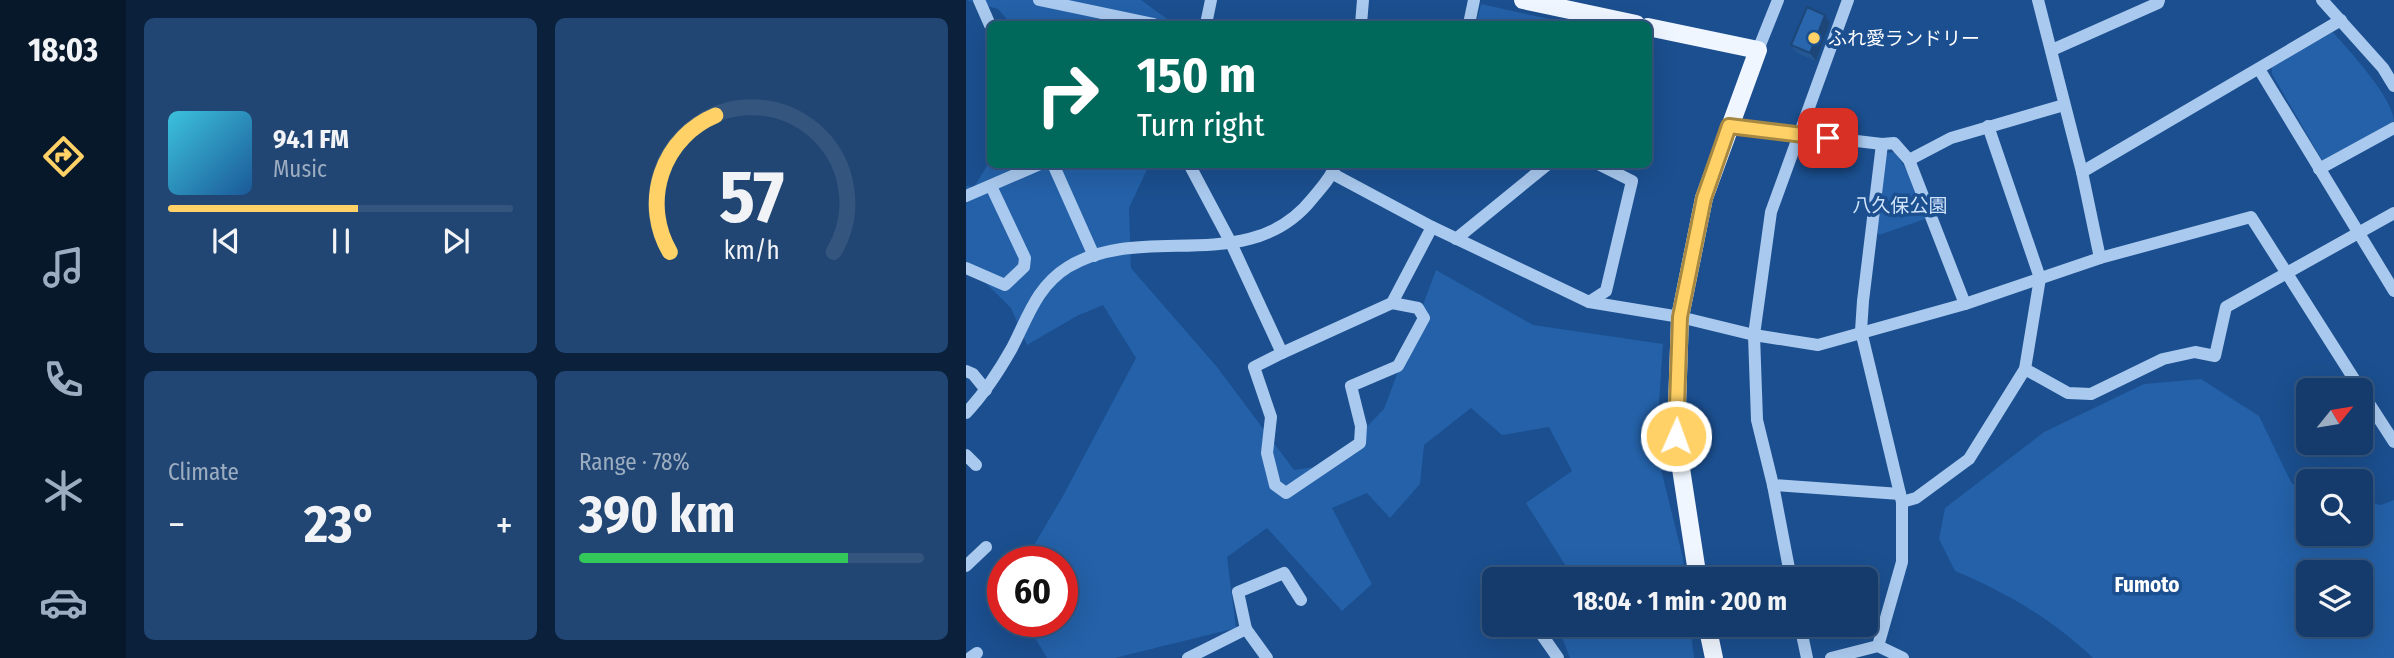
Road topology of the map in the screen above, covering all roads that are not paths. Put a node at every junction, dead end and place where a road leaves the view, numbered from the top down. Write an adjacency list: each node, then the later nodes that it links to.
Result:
1 (979, 0): 14 (street)
2 (1039, 0): 15 (street)
3 (1211, 0): 16 (street)
4 (1363, 0): 17 (street)
5 (1474, 0): 18 (street)
6 (1523, 0): 12 (main road)
7 (1777, 0): 21 (street)
8 (1848, 0): 29 (street)
9 (2038, 0): 22 (street)
10 (2160, 0): 22 (street)
11 (2322, 0): 13 (street)
12 (1584, 19): 19 (main road)
13 (2341, 20): 23 (street); 24 (street)
14 (988, 21)
15 (1140, 21)
16 (1207, 21)
17 (1361, 21)
18 (1470, 21)
19 (1605, 21)
20 (1652, 28): 21 (main road)
21 (1758, 50): 26 (main road)
22 (2052, 50): 25 (street)
23 (2259, 69): 38 (street); 39 (street)
24 (2394, 86)
25 (2064, 105): 27 (street); 39 (street)
26 (1729, 126): 29 (street); 56 (main road)
27 (1988, 126): 31 (street); 51 (street)
28 (2394, 128): 38 (street)
29 (1800, 135): 30 (street); 58 (street)
30 (1882, 144): 31 (street); 57 (street)
31 (1909, 160): 55 (street)
32 (1031, 168): 40 (street)
33 (1055, 168): 47 (street)
34 (1191, 168): 46 (street)
35 (1543, 168): 45 (street)
36 (1606, 168): 53 (street)
37 (1334, 169): 43 (street); 46 (street)
38 (2319, 169): 44 (street)
39 (2082, 172): 48 (street)
40 (991, 186): 41 (street); 49 (street)
41 (966, 196)
42 (2394, 214): 44 (street)
43 (1432, 228): 45 (street); 54 (street)
44 (2358, 234): 50 (street); 52 (street)
45 (1456, 239): 53 (street)
46 (1231, 243): 47 (street); 59 (street)
47 (1094, 256): 63 (street)
48 (2100, 258): 50 (street); 51 (street)
49 (966, 268)
50 (2286, 275): 60 (street); 62 (street)
51 (2040, 278): 55 (street); 60 (street)
52 (2394, 291)
53 (1590, 302): 56 (street)
54 (1392, 303): 59 (street); 59 (street)
55 (1965, 304): 57 (street)
56 (1680, 317): 58 (street); 73 (main road)
57 (1861, 331): 58 (street); 70 (street)
58 (1754, 335): 69 (street)
59 (1282, 353)
60 (2025, 369): 70 (street)
61 (966, 371): 63 (street)
62 (2353, 378)
63 (986, 390): 65 (street)
64 (2373, 409): 66 (street)
65 (966, 414)
66 (2394, 442)
67 (966, 455): 68 (street)
68 (976, 465)
69 (1773, 485): 70 (street); 74 (street)
70 (1901, 498): 80 (street)
71 (986, 547): 72 (street)
72 (966, 566)
73 (1696, 567)
74 (1789, 567)
75 (1301, 600): 76 (street)
76 (1246, 629): 81 (street); 82 (street)
77 (1543, 637): 83 (street)
78 (1710, 637): 84 (main road)
79 (1803, 637): 85 (street)
80 (1878, 646): 86 (street); 87 (street)
81 (1188, 658)
82 (1267, 658)
83 (1557, 658)
84 (1714, 658)
85 (1807, 658)
86 (1831, 658)
87 (1902, 658)

